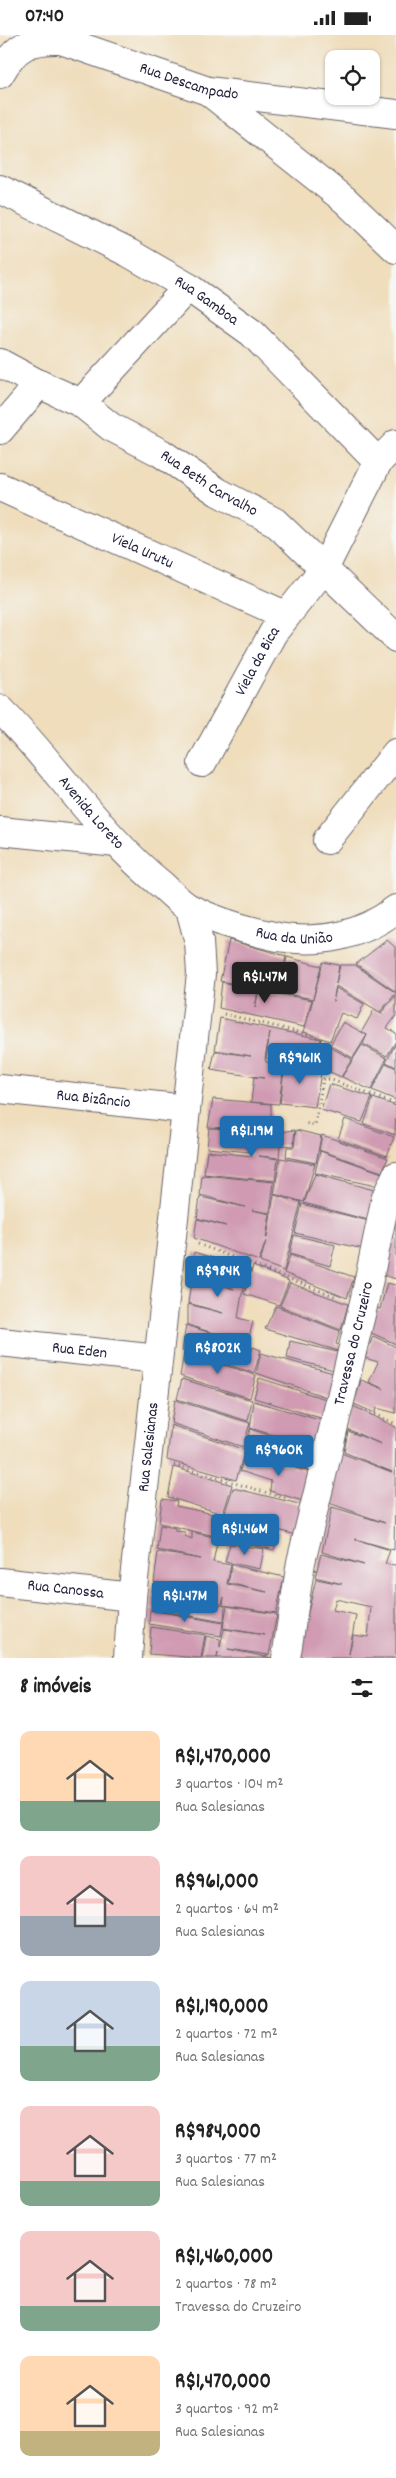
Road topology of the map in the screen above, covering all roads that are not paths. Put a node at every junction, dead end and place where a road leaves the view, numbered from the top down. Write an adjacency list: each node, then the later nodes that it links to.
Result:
1 (0, 74): 2 (street, Rua Descampado)
2 (208, 91): 3 (street, Rua Descampado); 5 (street)
3 (396, 114)
4 (0, 189): 6 (street, Rua Gamboa)
5 (396, 249)
6 (188, 287): 9 (street); 11 (street, Rua Gamboa)
7 (0, 363): 8 (street, Rua Beth Carvalho)
8 (39, 384): 9 (street, Rua Beth Carvalho); 10 (street)
9 (81, 403): 13 (street, Rua Beth Carvalho)
10 (0, 430)
11 (387, 453): 13 (street, Viela da Bica)
12 (0, 487): 14 (street, Viela Urutu)
13 (324, 567): 14 (street, Viela da Bica); 15 (street, Rua Beth Carvalho)
14 (285, 615): 18 (street, Viela da Bica)
15 (396, 637)
16 (0, 709): 21 (street, Avenida Loreto)
17 (396, 753): 20 (street)
18 (202, 763)
19 (0, 831): 21 (street)
20 (327, 840)
21 (117, 843): 22 (street, Avenida Loreto)
22 (190, 909): 23 (street, Rua da União); 25 (street, Rua Salesianas)
23 (396, 909)
24 (0, 1089): 25 (street, Rua Bizâncio)
25 (186, 1109): 28 (street, Rua Salesianas)
26 (396, 1176): 32 (street, Travessa do Cruzeiro)
27 (0, 1342): 28 (street, Rua Eden)
28 (158, 1359): 30 (street, Rua Salesianas)
29 (0, 1582): 30 (street, Rua Canossa)
30 (132, 1597): 31 (street, Rua Salesianas)
31 (128, 1658)
32 (286, 1658)

